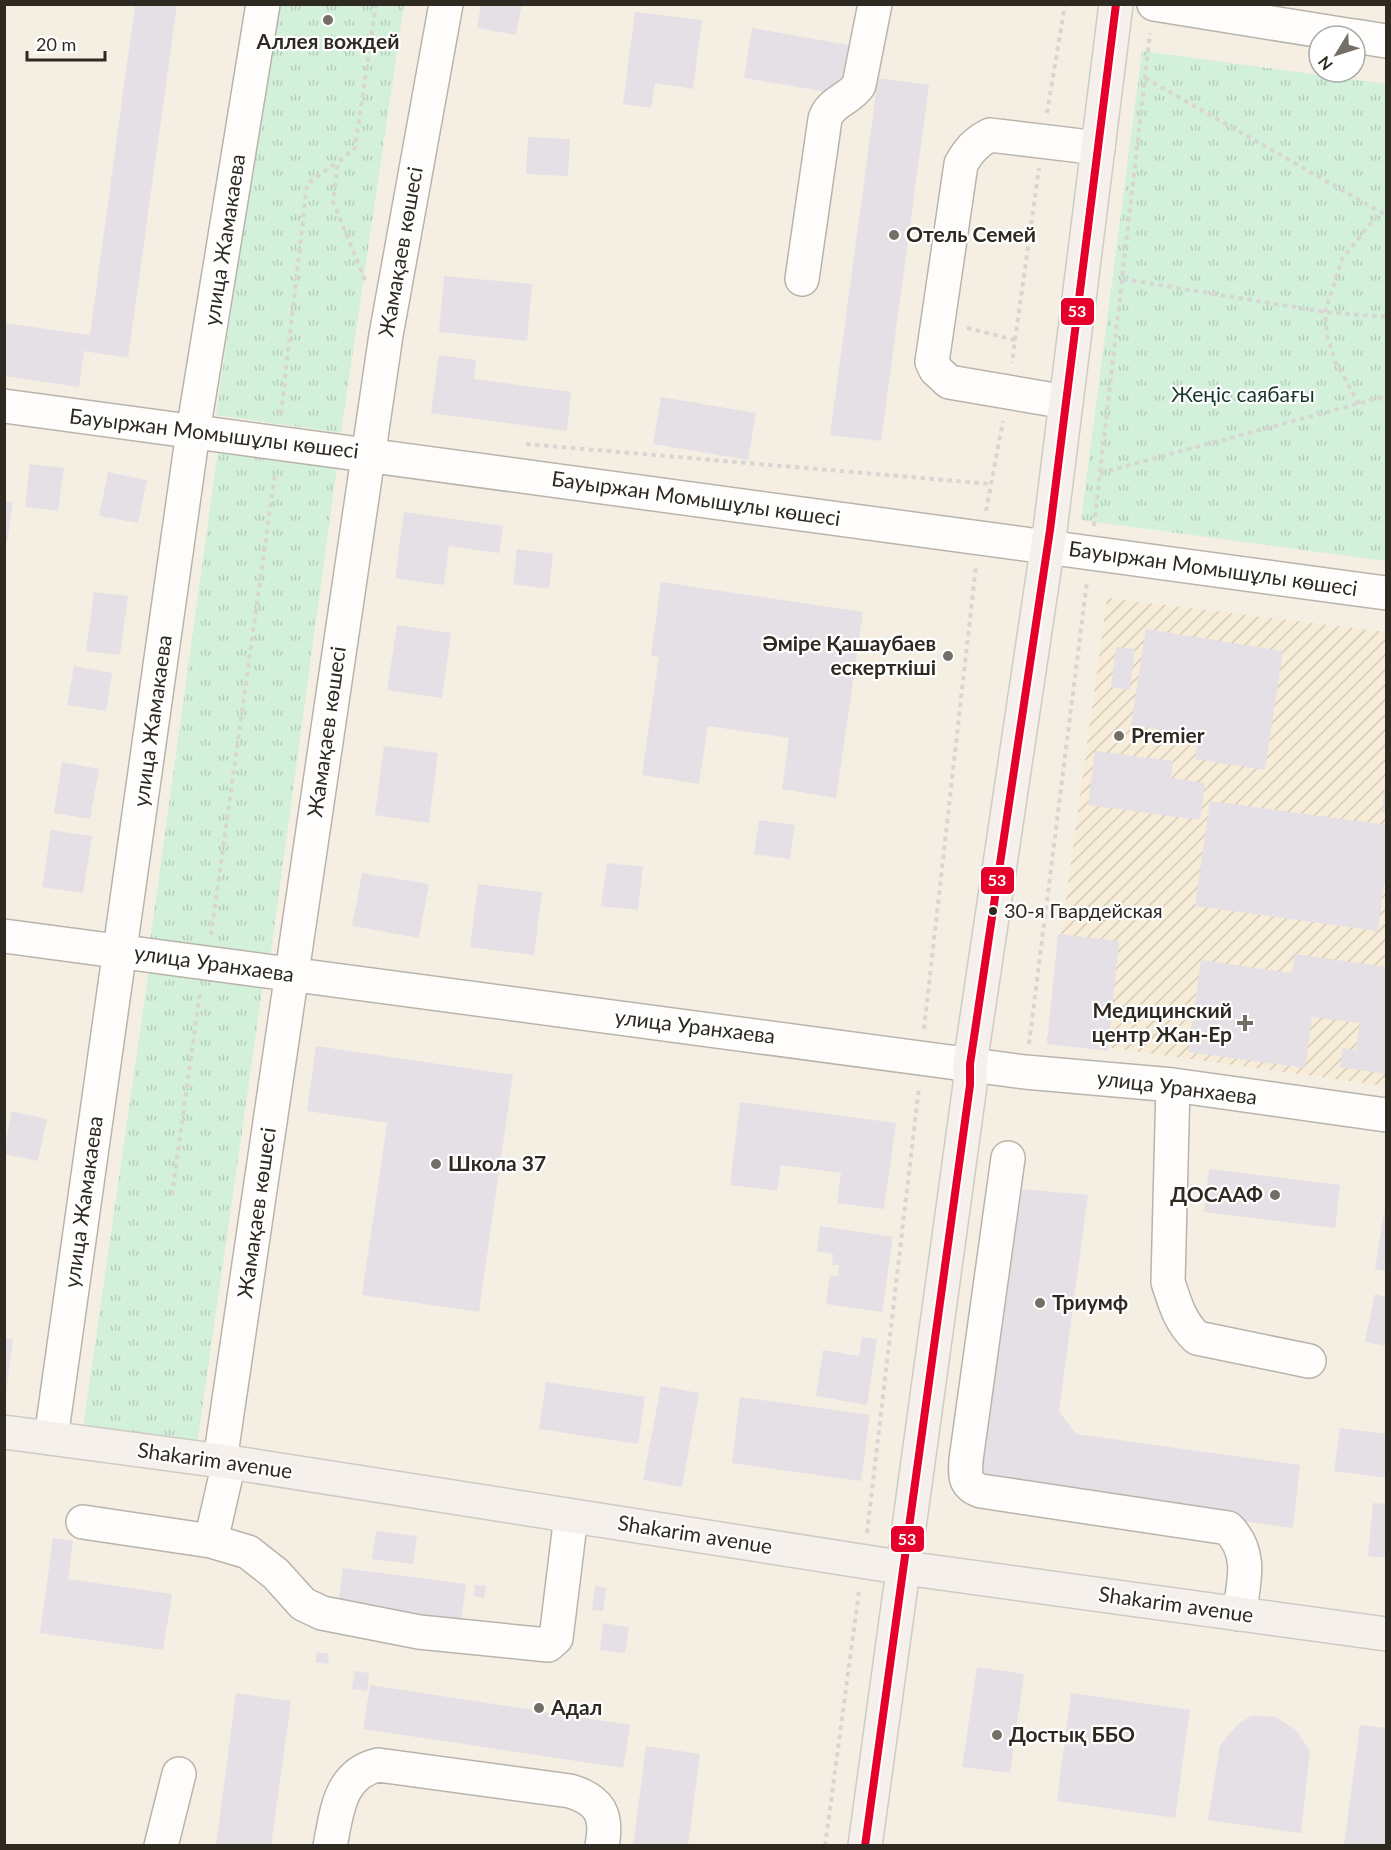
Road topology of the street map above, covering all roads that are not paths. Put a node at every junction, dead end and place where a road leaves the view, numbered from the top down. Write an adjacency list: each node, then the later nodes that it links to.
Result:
1 (263, 4): 13 (street, улица Жамакаева)
2 (447, 4): 14 (street, Жамақаев көшесі)
3 (875, 4): 10 (street)
4 (1116, 4): 9 (main road)
5 (1152, 15): 6 (street)
6 (1307, 31)
7 (1367, 38): 8 (street)
8 (1386, 41)
9 (1098, 148): 11 (main road); 11 (street)
10 (802, 279)
11 (1066, 402): 15 (main road)
12 (4, 406): 13 (street, Бауыржан Момышұлы көшесі)
13 (194, 432): 14 (street, Бауыржан Момышұлы көшесі); 18 (street, улица Жамакаева)
14 (368, 454): 15 (street, Бауыржан Момышұлы көшесі); 19 (street, Жамақаев көшесі)
15 (1047, 546): 16 (street, Бауыржан Момышұлы көшесі); 20 (main road)
16 (1386, 593)
17 (4, 936): 18 (street, улица Уранхаева)
18 (120, 951): 19 (street, улица Уранхаева); 26 (street, улица Жамакаева)
19 (291, 975): 20 (street, улица Уранхаева); 27 (street, Жамақаев көшесі)
20 (970, 1075): 21 (street, улица Уранхаева); 31 (main road)
21 (1173, 1085): 22 (street, улица Уранхаева); 24 (street)
22 (1386, 1115)
23 (1008, 1158): 32 (street)
24 (1309, 1361)
25 (4, 1432): 26 (main road, Shakarim avenue)
26 (51, 1438): 27 (main road, Shakarim avenue)
27 (225, 1462): 28 (main road, Shakarim avenue); 30 (street, Жамақаев көшесі)
28 (571, 1516): 30 (street); 31 (main road, Shakarim avenue)
29 (83, 1522): 30 (street)
30 (210, 1541)
31 (905, 1568): 32 (main road, Shakarim avenue); 38 (main road)
32 (1239, 1614): 33 (main road, Shakarim avenue)
33 (1386, 1634)
34 (179, 1774): 35 (street)
35 (161, 1845)
36 (330, 1845): 37 (street)
37 (602, 1845)
38 (865, 1845)

